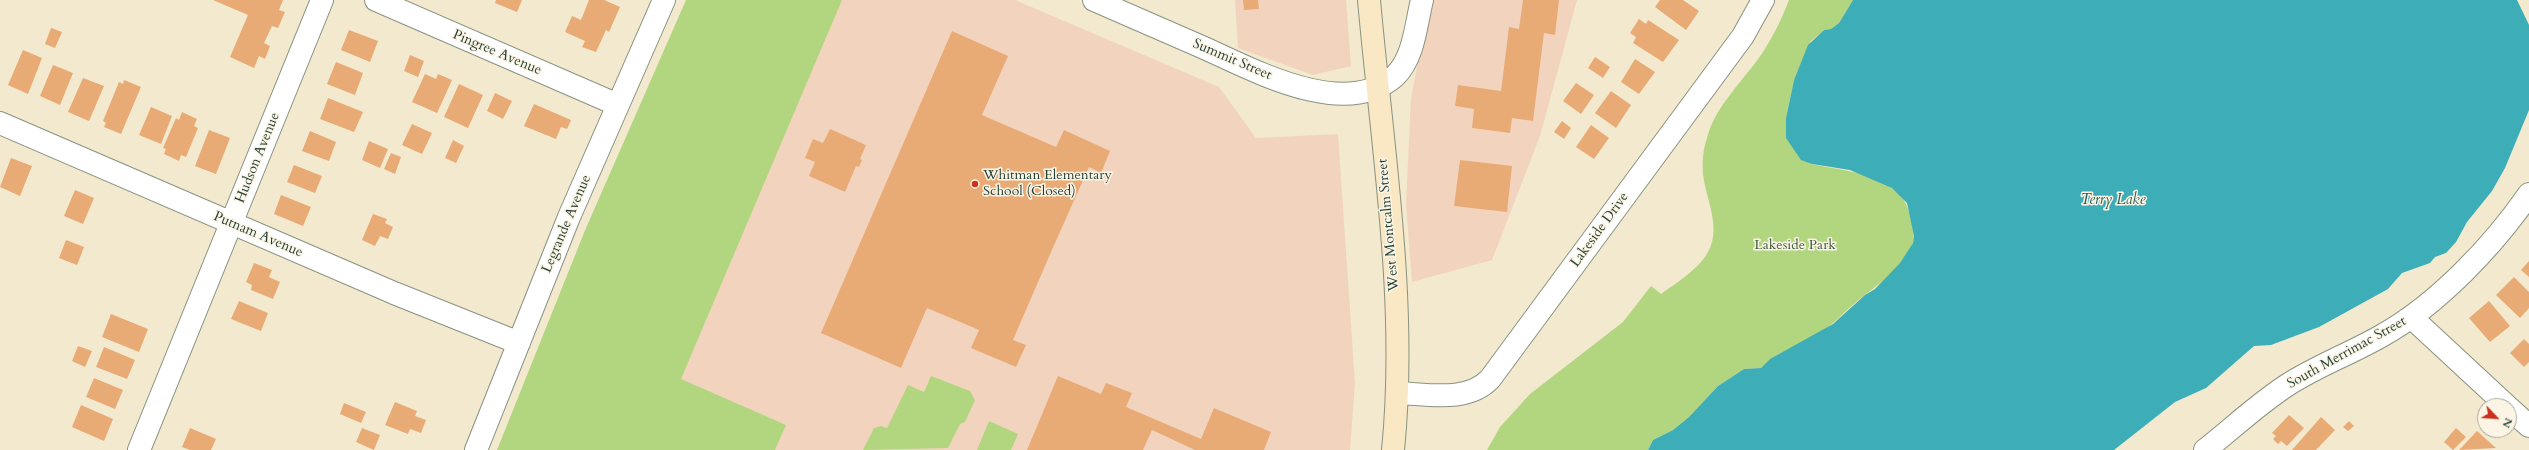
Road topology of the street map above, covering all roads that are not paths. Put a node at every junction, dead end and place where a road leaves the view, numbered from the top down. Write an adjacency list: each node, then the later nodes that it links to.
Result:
1 (322, 0): 12 (street, Hudson Avenue)
2 (376, 0): 9 (street, Pingree Avenue)
3 (664, 0): 9 (street, Legrande Avenue)
4 (1094, 0): 8 (street, Summit Street)
5 (1369, 0): 8 (main road, West Montcalm Street)
6 (1422, 0): 8 (street)
7 (1763, 0): 15 (street, Lakeside Drive)
8 (1377, 87): 15 (main road, West Montcalm Street)
9 (618, 105): 14 (street, Legrande Avenue)
10 (0, 123): 12 (street, Putnam Avenue)
11 (2529, 194): 13 (street, South Merrimac Street)
12 (231, 223): 14 (street, Putnam Avenue); 20 (street, Hudson Avenue)
13 (2410, 317): 16 (street); 19 (street, South Merrimac Street)
14 (519, 343): 21 (street, Legrande Avenue)
15 (1397, 393): 22 (main road, West Montcalm Street)
16 (2498, 398)
17 (2517, 415): 18 (street)
18 (2529, 426)
19 (2211, 448)
20 (139, 450)
21 (476, 450)
22 (1393, 450)

